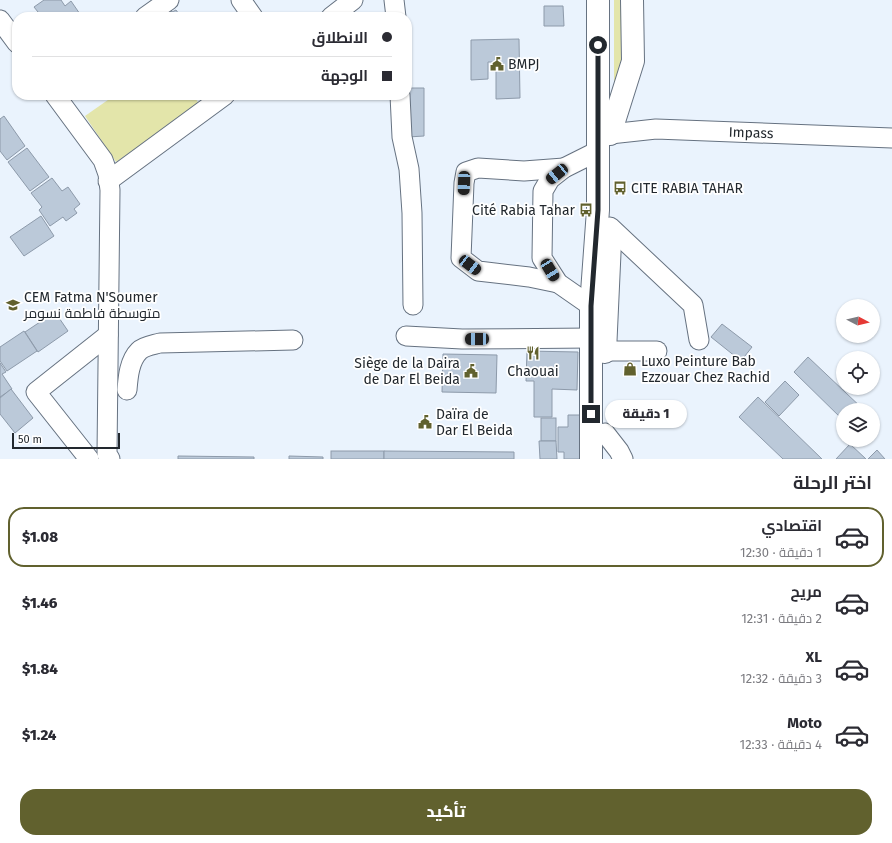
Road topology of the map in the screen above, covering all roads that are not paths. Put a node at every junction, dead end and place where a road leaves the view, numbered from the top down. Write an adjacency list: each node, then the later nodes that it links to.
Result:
1 (169, 0): 8 (street)
2 (241, 0): 9 (street)
3 (353, 0): 10 (street)
4 (394, 0): 11 (street)
5 (598, 0): 19 (highway)
6 (609, 0): 17 (highway)
7 (632, 0): 17 (highway)
8 (152, 12)
9 (249, 12)
10 (337, 12)
11 (395, 12)
12 (0, 20): 13 (street)
13 (12, 36)
14 (59, 100): 21 (street)
15 (218, 100): 21 (street)
16 (400, 100): 24 (street)
17 (610, 134): 18 (street, Impass); 22 (highway)
18 (892, 138)
19 (598, 151): 20 (street); 25 (highway)
20 (564, 168): 23 (street); 23 (street)
21 (108, 181): 26 (street)
22 (610, 227): 29 (street); 30 (highway)
23 (558, 283): 25 (street)
24 (413, 304)
25 (591, 306): 30 (highway)
26 (108, 335): 34 (street); 35 (street)
27 (406, 336): 30 (street)
28 (293, 340): 32 (street)
29 (699, 340)
30 (599, 344): 31 (street); 33 (highway); 36 (highway)
31 (657, 351)
32 (127, 390)
33 (605, 433): 37 (highway); 38 (street)
34 (106, 457)
35 (89, 459)
36 (591, 459)
37 (605, 459)
38 (622, 459)

